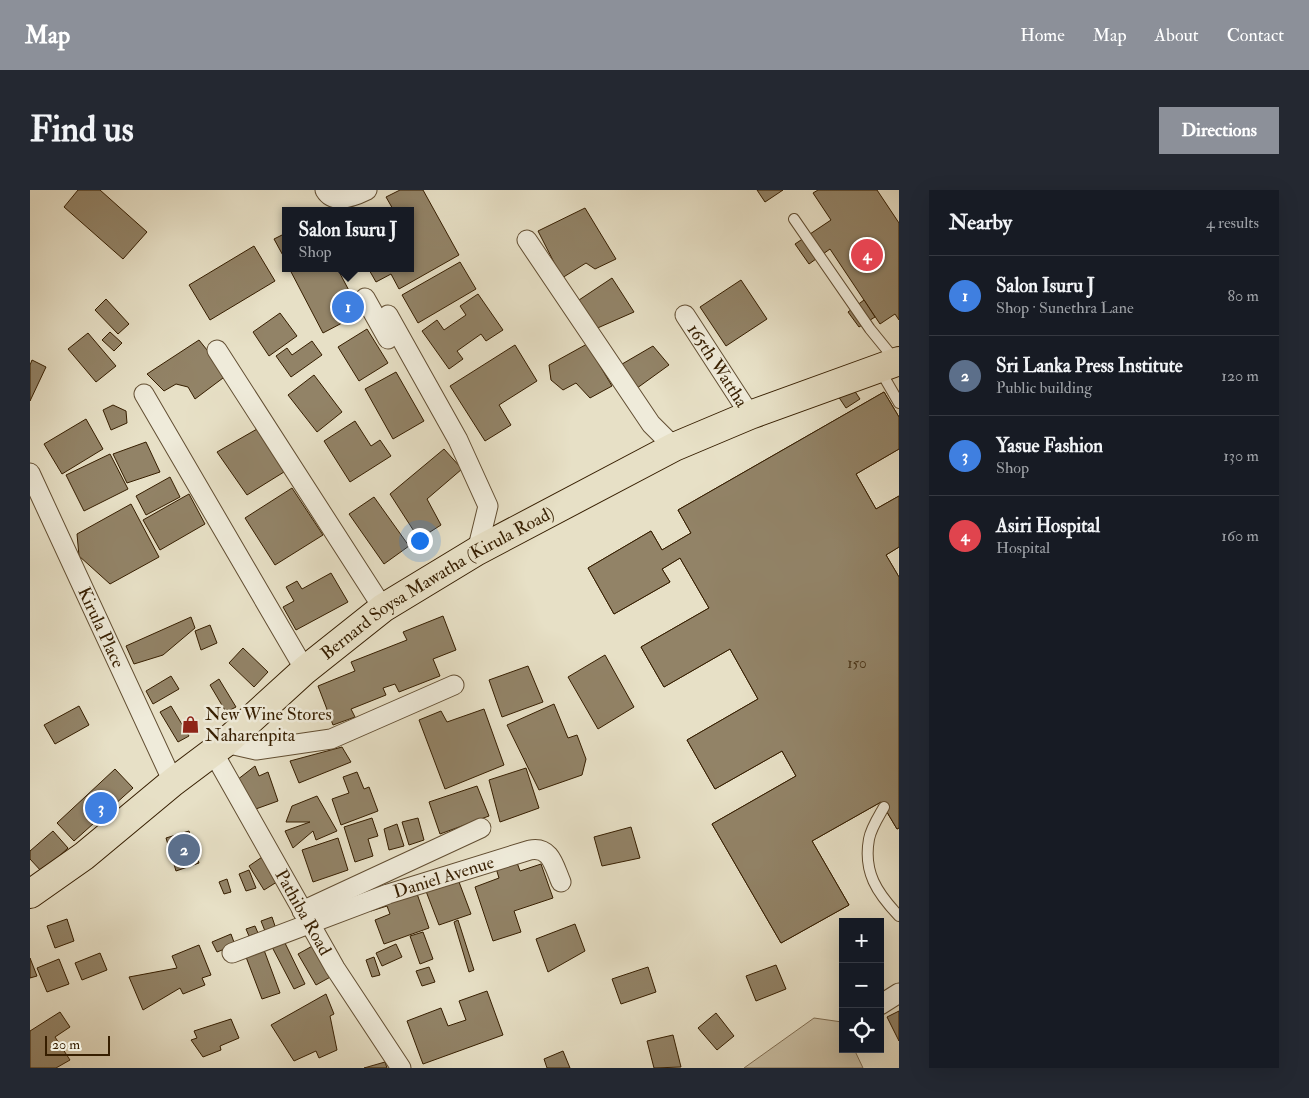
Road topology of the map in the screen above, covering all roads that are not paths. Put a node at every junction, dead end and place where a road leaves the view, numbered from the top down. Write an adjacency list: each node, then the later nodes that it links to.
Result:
1 (325, 190): 2 (street)
2 (367, 190)
3 (794, 219): 9 (lane)
4 (527, 240): 13 (street)
5 (365, 298): 15 (street)
6 (388, 315): 15 (street)
7 (685, 315): 12 (street, 165th Wattha)
8 (217, 350): 17 (street)
9 (891, 363): 11 (lane); 12 (main road, Bernard Soysa Mawatha (Kirula Road))
10 (144, 394): 18 (street)
11 (899, 403)
12 (750, 415): 13 (main road, Bernard Soysa Mawatha (Kirula Road))
13 (674, 447): 16 (main road, Bernard Soysa Mawatha (Kirula Road))
14 (30, 473): 21 (street, Kirula Place)
15 (476, 476): 16 (street)
16 (477, 551): 17 (main road, Bernard Soysa Mawatha (Kirula Road))
17 (384, 608): 18 (main road, Bernard Soysa Mawatha (Kirula Road))
18 (305, 670): 20 (main road, Bernard Soysa Mawatha (Kirula Road))
19 (454, 685): 20 (street)
20 (219, 747): 21 (main road, Bernard Soysa Mawatha (Kirula Road)); 27 (street, Pathiba Road)
21 (173, 782): 25 (main road, Bernard Soysa Mawatha (Kirula Road))
22 (884, 806): 26 (lane)
23 (481, 828): 27 (street)
24 (561, 882): 27 (street, Daniel Avenue)
25 (30, 894)
26 (899, 916)
27 (306, 918): 28 (street); 31 (street, Pathiba Road)
28 (232, 953)
29 (899, 993): 30 (street)
30 (884, 1002)
31 (402, 1068)

